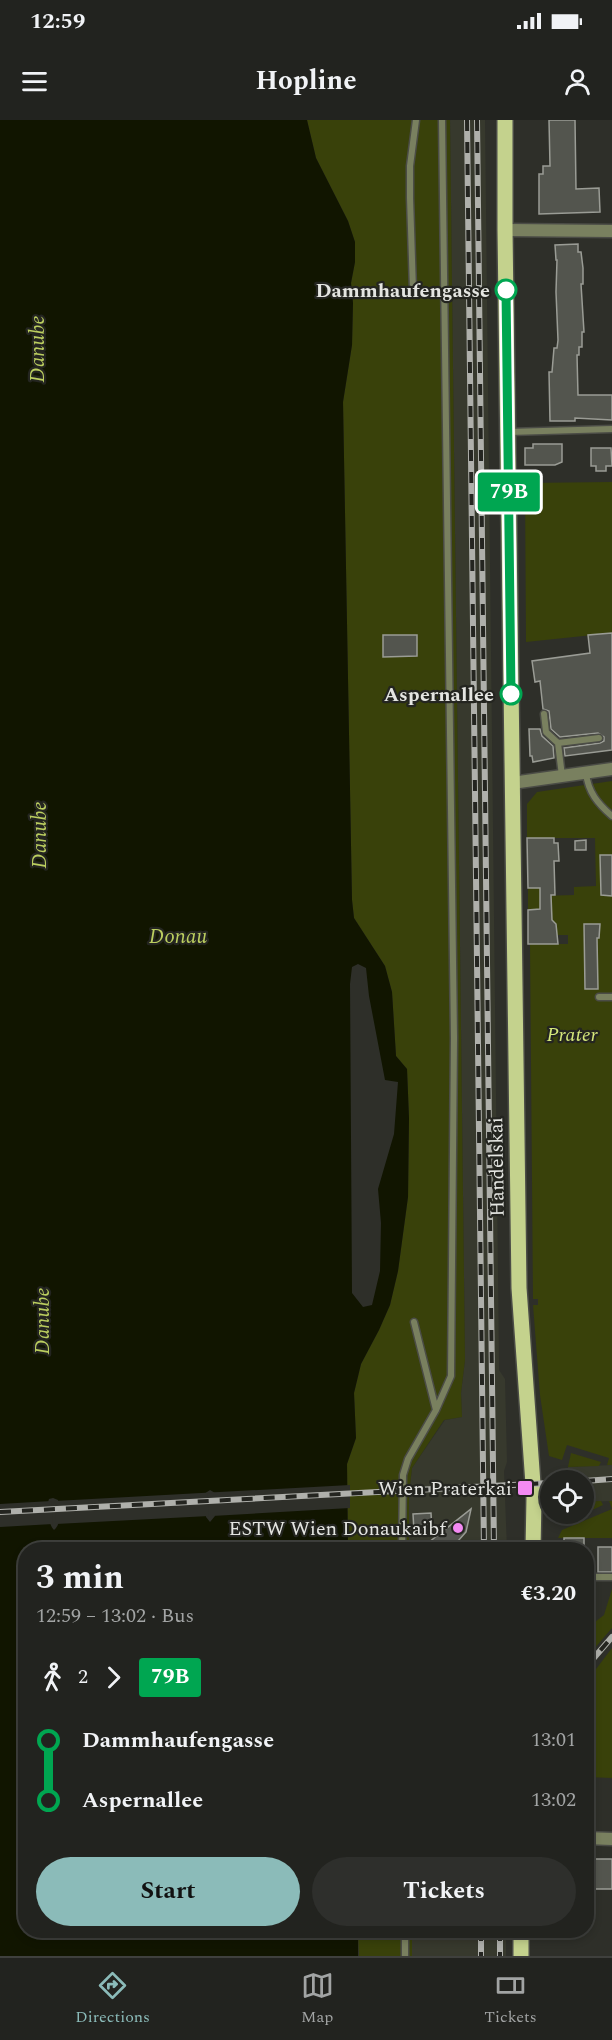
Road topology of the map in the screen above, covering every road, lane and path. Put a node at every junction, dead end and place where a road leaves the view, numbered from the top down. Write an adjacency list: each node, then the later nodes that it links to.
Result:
1 (416, 120): 6 (lane)
2 (442, 120): 20 (lane)
3 (505, 120): 4 (main road, Handelskai)
4 (505, 230): 5 (street); 8 (main road, Handelskai)
5 (612, 231)
6 (413, 290)
7 (612, 429): 8 (lane)
8 (508, 432): 15 (main road, Handelskai)
9 (544, 714): 11 (lane)
10 (599, 738): 11 (lane)
11 (558, 743): 14 (lane)
12 (612, 769): 13 (street)
13 (586, 773): 14 (street); 16 (lane)
14 (562, 776): 15 (street)
15 (512, 783): 22 (main road, Handelskai)
16 (612, 816)
17 (599, 997): 18 (lane)
18 (612, 997)
19 (414, 1322): 20 (lane)
20 (436, 1410): 21 (lane)
21 (402, 1542)
22 (533, 1542)
23 (594, 1577): 24 (lane)
24 (612, 1577)
25 (594, 1838): 26 (street)
26 (612, 1839)
27 (405, 1938): 29 (lane)
28 (521, 1938): 30 (main road)
29 (405, 1956)
30 (521, 1956)

